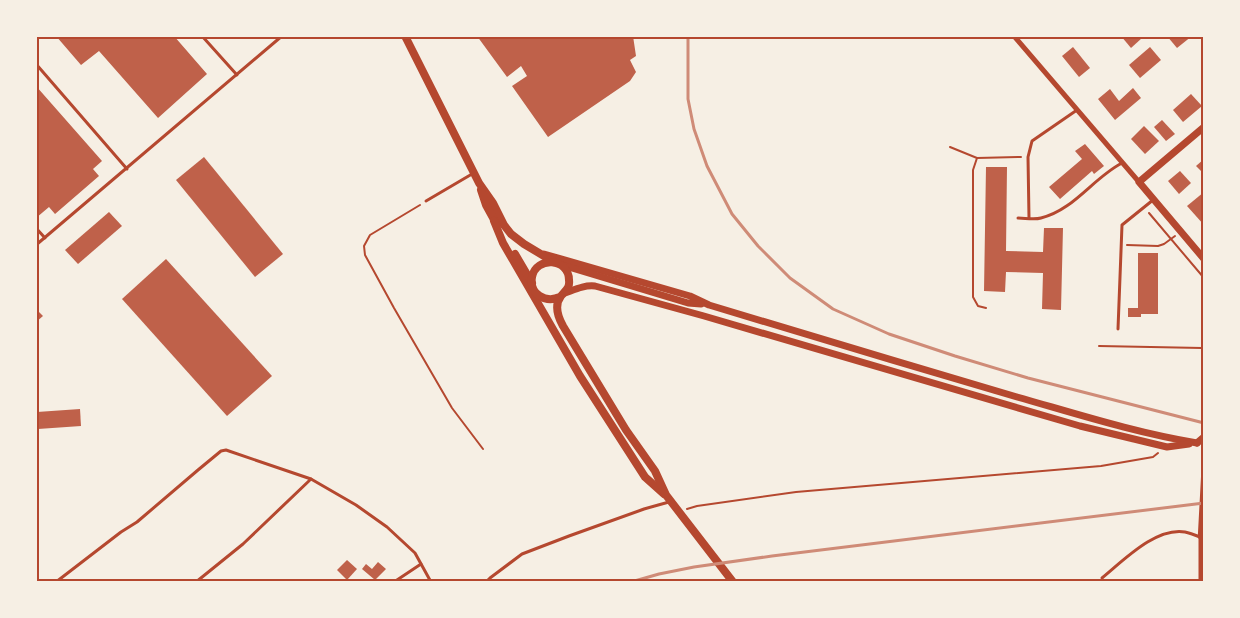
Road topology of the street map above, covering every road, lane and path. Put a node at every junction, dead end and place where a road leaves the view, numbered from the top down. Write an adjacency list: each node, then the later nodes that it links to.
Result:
1 (202, 36): 6 (lane)
2 (282, 36): 6 (lane)
3 (405, 36): 14 (main road)
4 (1014, 36): 7 (street)
5 (36, 64): 13 (lane)
6 (237, 75): 13 (lane)
7 (1077, 110): 10 (lane); 12 (street)
8 (1204, 127): 15 (street)
9 (950, 147): 11 (path)
10 (1028, 157): 11 (path); 21 (lane)
11 (977, 158): 38 (path)
12 (1122, 163): 15 (street); 21 (lane)
13 (127, 169): 25 (lane)
14 (474, 173): 16 (main road); 18 (lane)
15 (1139, 182): 17 (street)
16 (479, 183): 22 (main road); 29 (main road)
17 (1153, 200): 19 (lane); 24 (street)
18 (426, 201): 45 (path)
19 (1144, 207): 26 (path); 28 (lane)
20 (1018, 218): 21 (lane)
21 (1029, 218)
22 (494, 221): 33 (main road); 37 (main road)
23 (36, 228): 25 (lane)
24 (1180, 231): 26 (path); 30 (street)
25 (45, 238): 27 (lane)
26 (1170, 239): 28 (path); 32 (path)
27 (36, 245)
28 (1121, 245): 39 (lane)
29 (534, 250): 31 (main road); 36 (street)
30 (1204, 259)
31 (559, 264): 33 (main road); 35 (main road); 36 (street)
32 (1204, 278)
33 (532, 283): 34 (main road)
34 (537, 294): 35 (main road); 37 (main road)
35 (563, 295): 44 (street); 48 (main road)
36 (709, 305): 43 (street)
37 (540, 308): 48 (main road)
38 (986, 308)
39 (1118, 328)
40 (1099, 346): 41 (path)
41 (1202, 348)
42 (1204, 437): 43 (street)
43 (1197, 443): 44 (street)
44 (1167, 447): 49 (path)
45 (483, 449)
46 (1204, 463): 50 (street)
47 (311, 479): 51 (lane); 53 (lane); 54 (lane)
48 (668, 498): 49 (main road); 57 (lane)
49 (678, 511): 58 (main road)
50 (1200, 536): 52 (lane); 59 (lane)
51 (421, 564): 55 (lane); 56 (lane)
52 (1102, 578)
53 (56, 582)
54 (196, 582)
55 (394, 582)
56 (431, 582)
57 (486, 582)
58 (733, 582)
59 (1200, 582)

